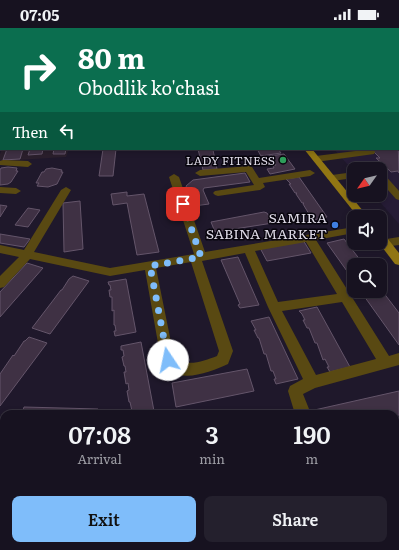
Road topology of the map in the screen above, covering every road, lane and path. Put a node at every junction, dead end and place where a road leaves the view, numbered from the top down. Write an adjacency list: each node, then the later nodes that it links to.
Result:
1 (309, 150): 3 (main road)
2 (371, 152): 3 (street)
3 (316, 159): 10 (main road)
4 (3, 163): 5 (street)
5 (28, 164)
6 (310, 172): 11 (street)
7 (200, 173): 11 (street)
8 (347, 176): 10 (street)
9 (174, 177): 27 (street)
10 (332, 178): 18 (main road)
11 (257, 181): 16 (street)
12 (387, 183): 17 (street)
13 (0, 190): 15 (street)
14 (66, 190): 26 (street)
15 (16, 191)
16 (218, 194)
17 (399, 197)
18 (357, 210)
19 (347, 231): 20 (street)
20 (309, 237): 24 (street); 31 (street)
21 (387, 240): 22 (street)
22 (399, 241)
23 (387, 246): 28 (main road)
24 (248, 248): 27 (street); 32 (street)
25 (0, 249): 26 (street)
26 (27, 255): 29 (street); 30 (street)
27 (198, 257): 29 (street); 29 (street)
28 (399, 261)
29 (150, 266)
30 (0, 284)
31 (346, 297): 32 (street); 34 (street)
32 (274, 307): 35 (street)
33 (399, 359): 34 (street)
34 (384, 362): 35 (street)
35 (312, 382): 36 (street)
36 (302, 410)

